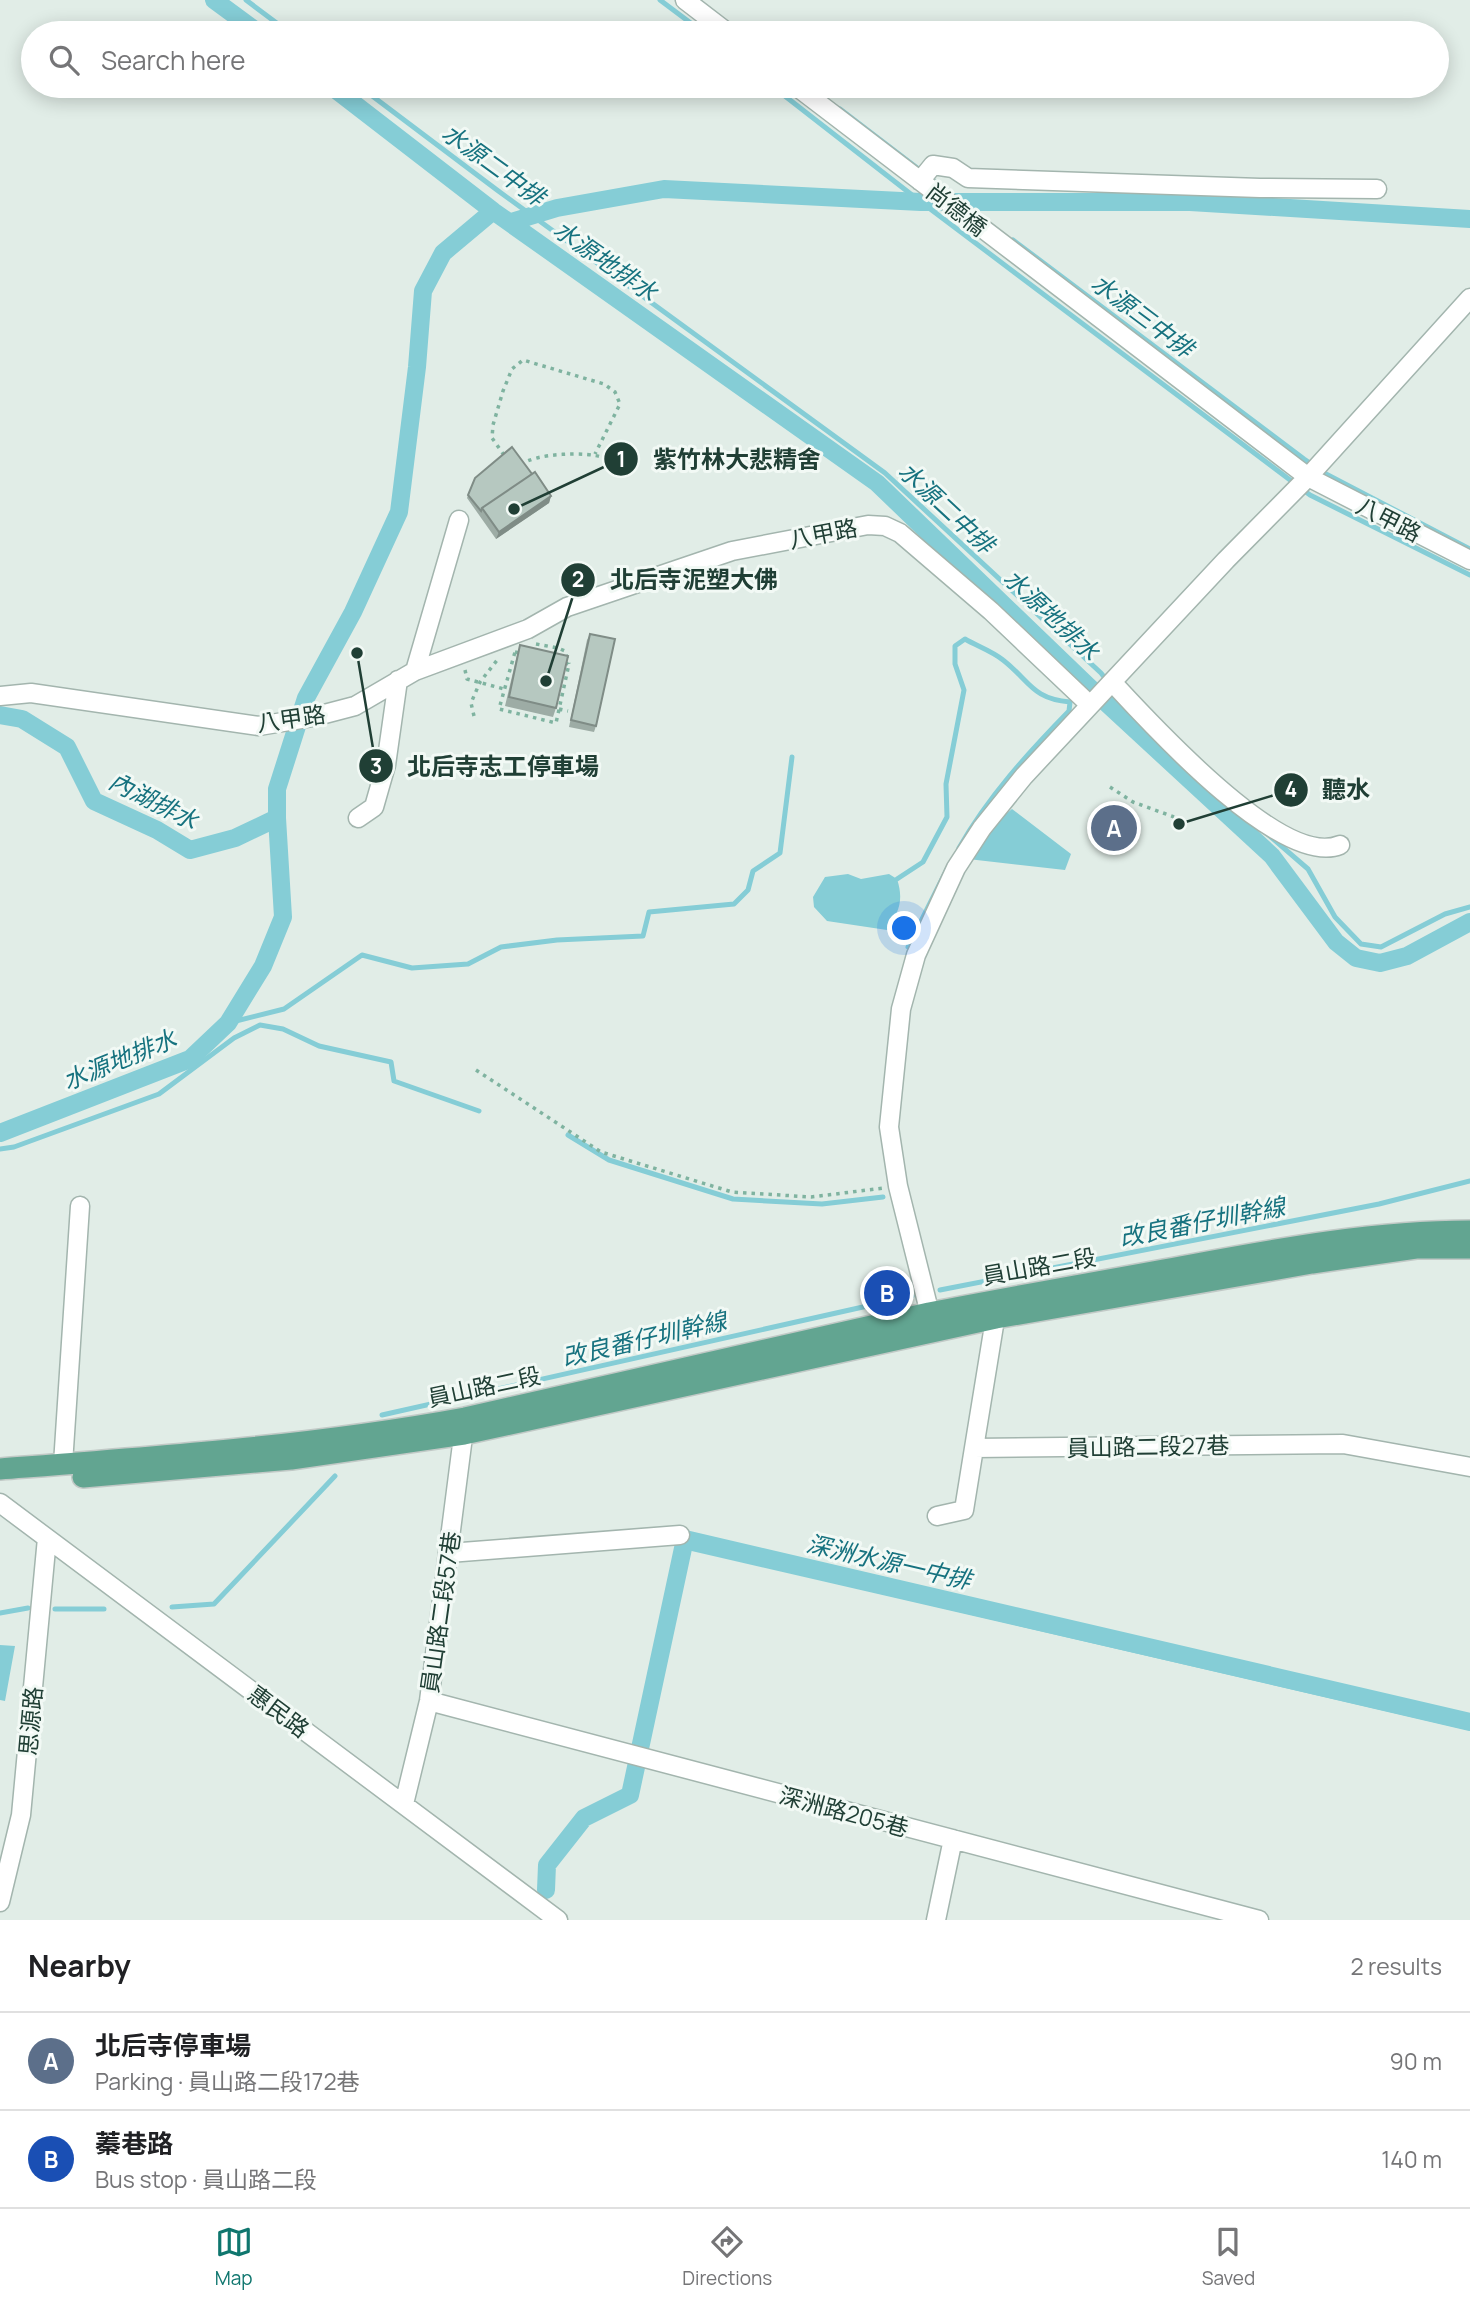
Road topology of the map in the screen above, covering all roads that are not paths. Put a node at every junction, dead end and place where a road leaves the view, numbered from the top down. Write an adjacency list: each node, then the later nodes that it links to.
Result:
1 (685, 0): 2 (street)
2 (712, 21)
3 (812, 98): 4 (street)
4 (920, 181): 5 (street); 6 (street, 尚德橋)
5 (1377, 188)
6 (995, 238): 8 (street, 八甲路)
7 (1470, 298): 8 (street)
8 (1308, 477): 10 (street, 八甲路); 13 (street)
9 (459, 520): 11 (street)
10 (1470, 560)
11 (415, 671): 12 (street, 八甲路); 13 (street, 八甲路)
12 (398, 680): 14 (street, 八甲路); 15 (street)
13 (1100, 695): 16 (street, 八甲路); 21 (street)
14 (0, 696)
15 (358, 818)
16 (1340, 845)
17 (80, 1206): 24 (street)
18 (1470, 1231): 20 (main road, 員山路二段)
19 (1470, 1248): 20 (main road, 員山路二段)
20 (997, 1309): 21 (main road, 員山路二段); 23 (street)
21 (932, 1322): 22 (main road, 員山路二段)
22 (465, 1426): 24 (main road, 員山路二段); 27 (main road, 員山路二段); 32 (street, 員山路二段57巷)
23 (974, 1448): 25 (street, 員山路二段27巷); 29 (street)
24 (63, 1464): 26 (main road, 員山路二段)
25 (1470, 1467)
26 (0, 1469)
27 (0, 1482)
28 (0, 1503): 31 (street, 惠民路)
29 (937, 1516)
30 (680, 1535): 32 (street)
31 (47, 1538): 34 (street, 惠民路); 36 (street, 思源路)
32 (449, 1553): 33 (street, 員山路二段57巷)
33 (429, 1701): 34 (street, 員山路二段57巷); 35 (street, 深洲路205巷)
34 (404, 1804): 38 (street, 惠民路)
35 (953, 1839): 37 (street, 深洲路205巷); 39 (street)
36 (0, 1902)
37 (1195, 1912): 40 (street, 深洲路205巷)
38 (558, 1920)
39 (936, 1920)
40 (1259, 1920)

